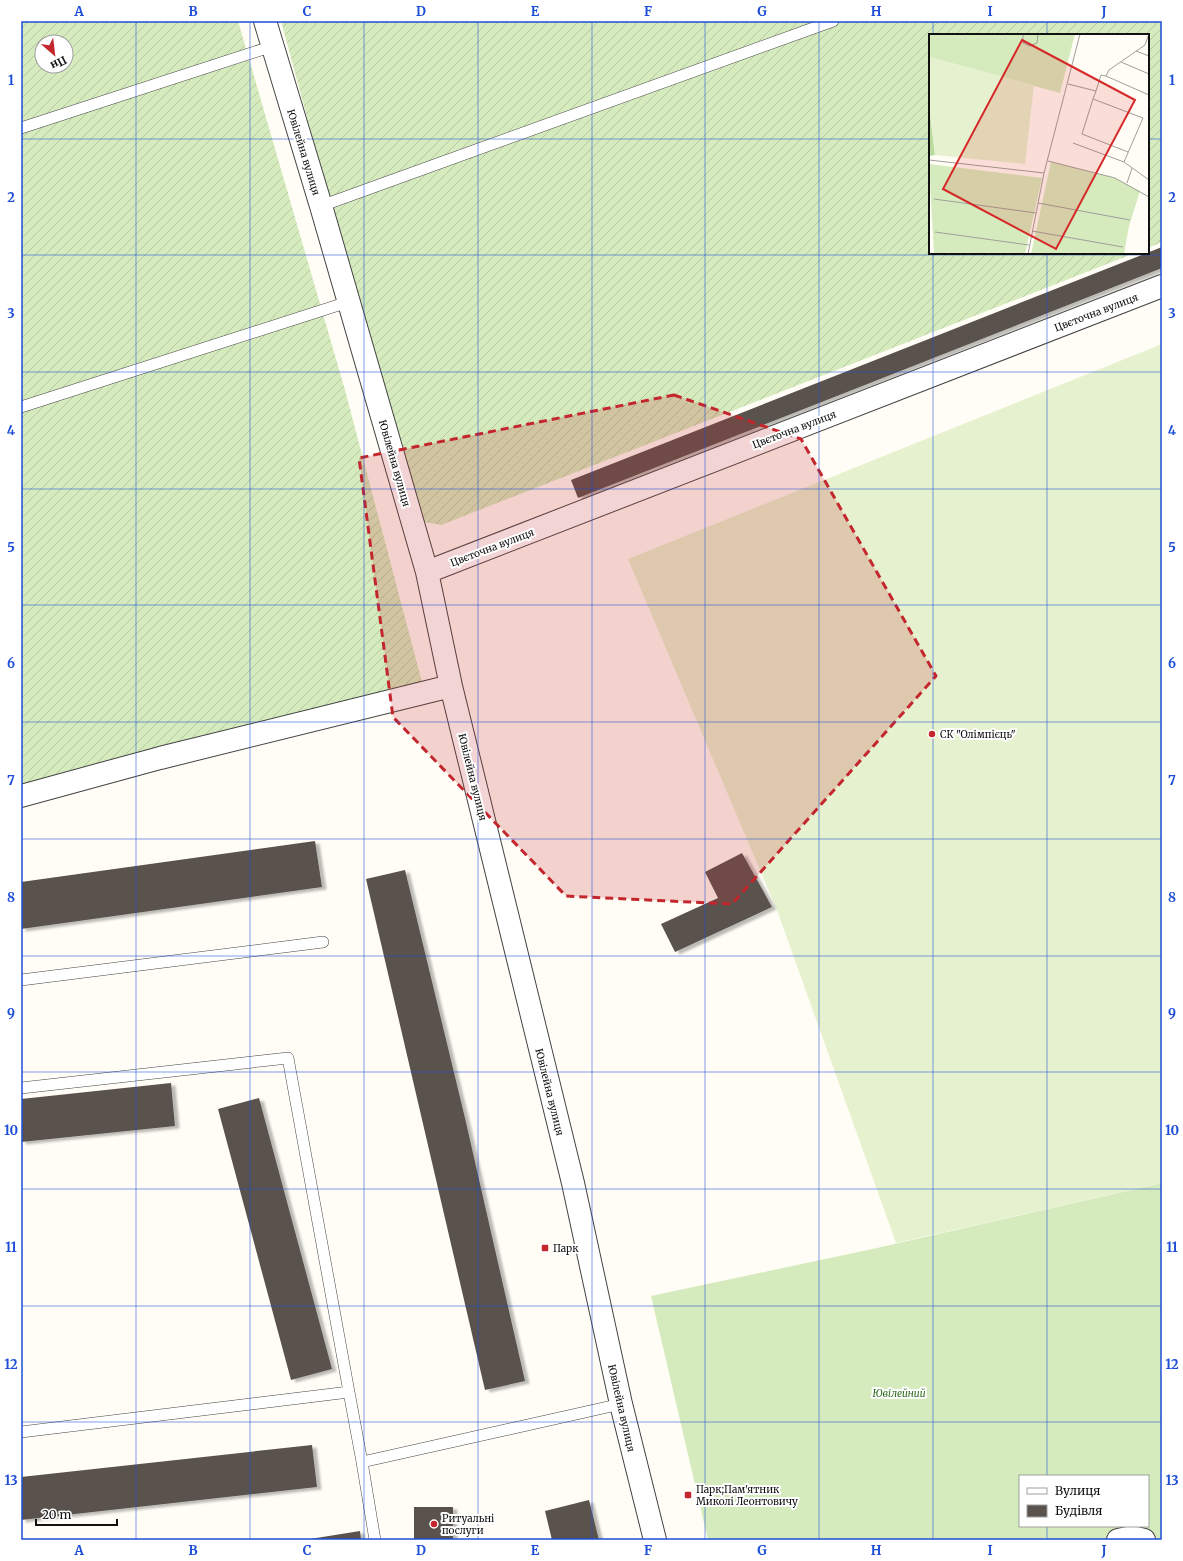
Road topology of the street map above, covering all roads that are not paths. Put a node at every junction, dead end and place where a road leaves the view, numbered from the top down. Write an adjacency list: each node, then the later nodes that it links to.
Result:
1 (265, 21): 3 (street, Ювілейна вулиця)
2 (833, 21): 5 (lane)
3 (273, 46): 4 (lane); 5 (street, Ювілейна вулиця)
4 (21, 128)
5 (321, 206): 7 (street, Ювілейна вулиця)
6 (1162, 286): 9 (street, Цвєточна вулиця)
7 (348, 302): 8 (lane); 9 (street, Ювілейна вулиця)
8 (21, 407)
9 (427, 572): 10 (street, Ювілейна вулиця)
10 (451, 686): 11 (street); 16 (street, Ювілейна вулиця)
11 (21, 796)
12 (323, 942): 13 (lane)
13 (21, 980)
14 (21, 1088): 15 (lane)
15 (349, 1392): 17 (lane); 18 (lane)
16 (621, 1404): 18 (lane); 20 (street, Ювілейна вулиця)
17 (21, 1432)
18 (362, 1462): 19 (lane)
19 (375, 1540)
20 (655, 1540)
21 (1118, 1540): 22 (street)
22 (1144, 1540)

